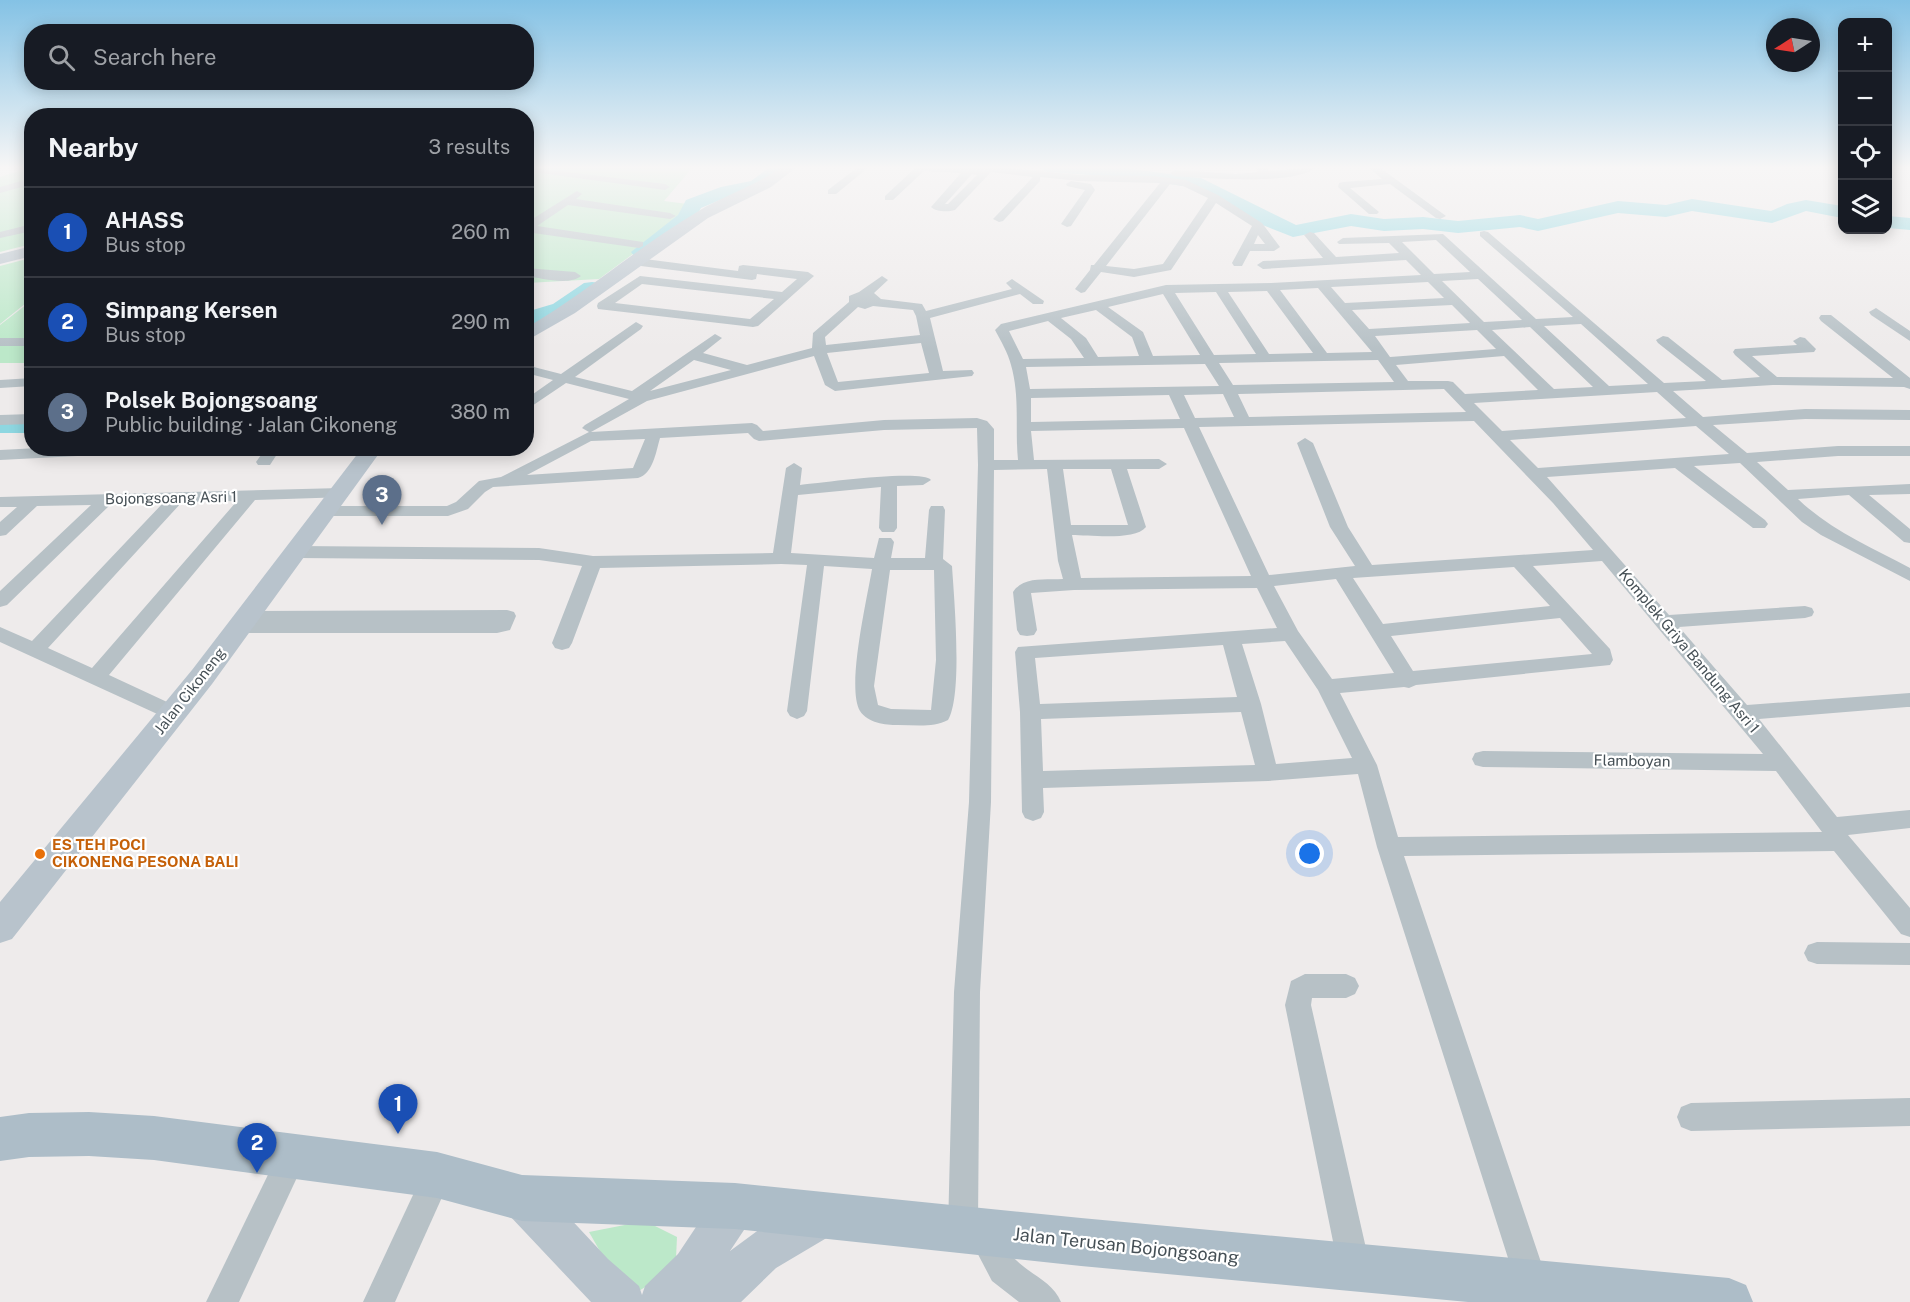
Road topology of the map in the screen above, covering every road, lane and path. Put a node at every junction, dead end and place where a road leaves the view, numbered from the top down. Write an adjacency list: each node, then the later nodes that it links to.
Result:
1 (1258, 227): 13 (street); 13 (street)
2 (682, 228): 18 (street)
3 (1128, 228): 22 (street)
4 (1193, 228): 22 (street)
5 (24, 229): 8 (street)
6 (534, 229): 12 (street)
7 (1484, 234): 46 (street)
8 (0, 235)
9 (1310, 235): 17 (street)
10 (1392, 239): 11 (street); 15 (street); 24 (street)
11 (1343, 242)
12 (639, 244)
13 (1246, 248): 19 (street)
14 (24, 253): 16 (street)
15 (1409, 256): 17 (street); 27 (street)
16 (0, 259)
17 (1332, 260): 20 (street)
18 (637, 262): 26 (street); 38 (street)
19 (1238, 263)
20 (1263, 265)
21 (822, 266): 26 (street)
22 (1095, 268): 32 (street)
23 (534, 273): 25 (street)
24 (1480, 275): 27 (street); 47 (street)
25 (575, 276)
26 (808, 276): 34 (street)
27 (1434, 278): 29 (street); 37 (street)
28 (882, 280): 35 (street)
29 (1322, 285): 31 (street); 41 (street)
30 (1219, 287): 31 (street); 33 (street); 63 (street)
31 (1271, 287): 62 (street)
32 (1081, 289)
33 (1166, 289): 40 (street); 64 (street)
34 (784, 296): 39 (street); 39 (street)
35 (864, 300): 43 (street); 59 (street)
36 (1038, 301): 43 (street)
37 (1456, 301): 41 (street); 49 (street)
38 (582, 302): 39 (street); 50 (street)
39 (603, 306)
40 (1099, 306): 44 (street); 66 (street)
41 (1342, 307): 51 (street)
42 (1876, 312): 52 (street)
43 (923, 315): 54 (street)
44 (1051, 317): 67 (street); 68 (street)
45 (1826, 318): 79 (street)
46 (1585, 320): 47 (street); 80 (street)
47 (1532, 323): 49 (street); 83 (street)
48 (636, 326): 73 (street)
49 (1480, 326): 51 (street); 60 (street)
50 (534, 331)
51 (1365, 333): 65 (street)
52 (1910, 337)
53 (715, 338): 61 (street)
54 (927, 338): 59 (street); 72 (street)
55 (1664, 340): 78 (street)
56 (1800, 341): 74 (street)
57 (0, 342): 58 (street)
58 (24, 342)
59 (819, 350): 69 (street); 72 (street)
60 (1508, 352): 65 (street); 86 (street)
61 (693, 355): 69 (street); 87 (street)
62 (1323, 357): 63 (street); 65 (street)
63 (1265, 358): 64 (street)
64 (1209, 359): 66 (street); 81 (street)
65 (1386, 359): 77 (street)
66 (1148, 361): 67 (street)
67 (1092, 362): 68 (street)
68 (1018, 363): 85 (street)
69 (747, 370): 87 (street)
70 (534, 371): 73 (street)
71 (966, 374): 72 (street)
72 (937, 376)
73 (566, 377): 87 (street); 88 (street)
74 (1773, 381): 78 (street); 79 (street)
75 (24, 382): 76 (street)
76 (0, 384)
77 (1403, 384): 81 (street); 84 (street)
78 (1719, 384): 80 (street)
79 (1908, 384)
80 (1660, 387): 83 (street); 93 (street)
81 (1228, 389): 82 (street); 94 (street)
82 (1174, 390): 85 (street); 95 (street)
83 (1605, 390): 86 (street)
84 (1458, 393): 86 (street); 90 (street, Komplek Griya Bandung Asri 1)
85 (1024, 394): 96 (street)
86 (1550, 394)
87 (639, 396): 97 (street)
88 (534, 400)
89 (1910, 415): 93 (street)
90 (1480, 416): 94 (street); 99 (street, Komplek Griya Bandung Asri 1)
91 (24, 419): 92 (street)
92 (0, 420)
93 (1700, 422): 99 (street); 106 (street)
94 (1244, 423): 95 (street)
95 (1189, 424): 96 (street); 145 (street)
96 (1023, 427): 113 (street)
97 (590, 428)
98 (654, 434): 112 (street); 116 (street); 116 (street)
99 (1499, 436): 115 (street, Komplek Griya Bandung Asri 1)
100 (1305, 443): 142 (street)
101 (1910, 451): 106 (street)
102 (24, 454): 103 (street)
103 (0, 455)
104 (268, 456): 107 (street)
105 (367, 456): 128 (street, Jalan Cikoneng)
106 (1745, 457): 108 (street); 122 (street)
107 (264, 462)
108 (1678, 462): 115 (street); 130 (street)
109 (1054, 464): 110 (street); 113 (street); 131 (street)
110 (1117, 464): 111 (street); 131 (street)
111 (1159, 464)
112 (986, 465): 113 (street); 190 (street)
113 (1026, 465)
114 (795, 468): 121 (street)
115 (1534, 473): 135 (street, Komplek Griya Bandung Asri 1)
116 (507, 479): 128 (street, Bojongsoang Asri 1)
117 (923, 480): 118 (street)
118 (889, 481): 121 (street); 140 (street)
119 (1853, 489): 120 (street); 122 (street); 133 (street)
120 (1910, 490)
121 (791, 491): 136 (street)
122 (1784, 495): 144 (street)
123 (250, 496): 124 (street, Bojongsoang Asri 1); 128 (street, Bojongsoang Asri 1); 159 (street)
124 (177, 498): 125 (street, Bojongsoang Asri 1); 158 (street)
125 (106, 500): 126 (street, Bojongsoang Asri 1); 147 (street)
126 (33, 501): 127 (street, Bojongsoang Asri 1); 132 (street)
127 (0, 502)
128 (334, 502): 134 (street, Jalan Cikoneng)
129 (937, 510): 141 (street)
130 (1759, 524)
131 (1064, 530): 146 (street)
132 (0, 531)
133 (1910, 538)
134 (297, 552): 137 (street); 150 (street, Jalan Cikoneng)
135 (1607, 555): 139 (street); 151 (street, Komplek Griya Bandung Asri 1)
136 (781, 558): 137 (street); 138 (street)
137 (593, 562): 157 (street)
138 (816, 562): 140 (street); 164 (street)
139 (1520, 562): 142 (street); 148 (street)
140 (883, 564): 141 (street); 141 (street)
141 (934, 564)
142 (1368, 572): 143 (street)
143 (1341, 573): 145 (street); 153 (street)
144 (1910, 575)
145 (1263, 582): 146 (street); 155 (street)
146 (1074, 584): 152 (street)
147 (0, 601)
148 (1565, 611): 153 (street); 160 (street)
149 (1805, 612): 151 (street)
150 (244, 622): 150 (street); 166 (street, Jalan Cikoneng)
151 (1664, 622): 167 (street, Komplek Griya Bandung Asri 1)
152 (1027, 630)
153 (1379, 631): 160 (street)
154 (0, 634): 158 (street)
155 (1290, 634): 156 (street); 161 (street)
156 (1231, 638): 163 (street); 165 (street)
157 (562, 644)
158 (36, 650): 159 (street)
159 (95, 678): 166 (street)
160 (1409, 681): 161 (street)
161 (1327, 687): 170 (street)
162 (1907, 700): 167 (street)
163 (1251, 704): 165 (street); 171 (street)
164 (797, 711)
165 (1030, 712): 172 (street)
166 (173, 713): 178 (street, Jalan Cikoneng)
167 (1742, 713): 169 (street, Komplek Griya Bandung Asri 1)
168 (1483, 759): 169 (street, Flamboyan)
169 (1782, 763): 175 (street, Komplek Griya Bandung Asri 1)
170 (1366, 765): 171 (street); 176 (street)
171 (1268, 773): 172 (street)
172 (1034, 780): 173 (street)
173 (1033, 812)
174 (1910, 819): 175 (street)
175 (1836, 834): 176 (street); 177 (street, Komplek Griya Bandung Asri 1)
176 (1389, 847): 192 (street)
177 (1910, 926)
178 (0, 928)
179 (1816, 953): 180 (street)
180 (1910, 954)
181 (1346, 986): 191 (street)
182 (1910, 1112): 183 (street)
183 (1691, 1117)
184 (0, 1139): 185 (main road, Jalan Terusan Bojongsoang)
185 (292, 1156): 186 (main road, Jalan Terusan Bojongsoang); 193 (street)
186 (437, 1174): 187 (main road, Jalan Terusan Bojongsoang); 194 (street)
187 (522, 1198): 188 (main road, Jalan Terusan Bojongsoang); 195 (street)
188 (735, 1206): 189 (main road, Jalan Terusan Bojongsoang); 196 (street)
189 (826, 1215): 190 (main road, Jalan Terusan Bojongsoang); 197 (street)
190 (973, 1230): 191 (main road, Jalan Terusan Bojongsoang); 198 (street)
191 (1354, 1266): 192 (main road, Jalan Terusan Bojongsoang)
192 (1532, 1284): 199 (main road, Jalan Terusan Bojongsoang)
193 (222, 1302)
194 (379, 1302)
195 (623, 1302)
196 (661, 1302)
197 (713, 1302)
198 (1045, 1302)
199 (1729, 1302)

